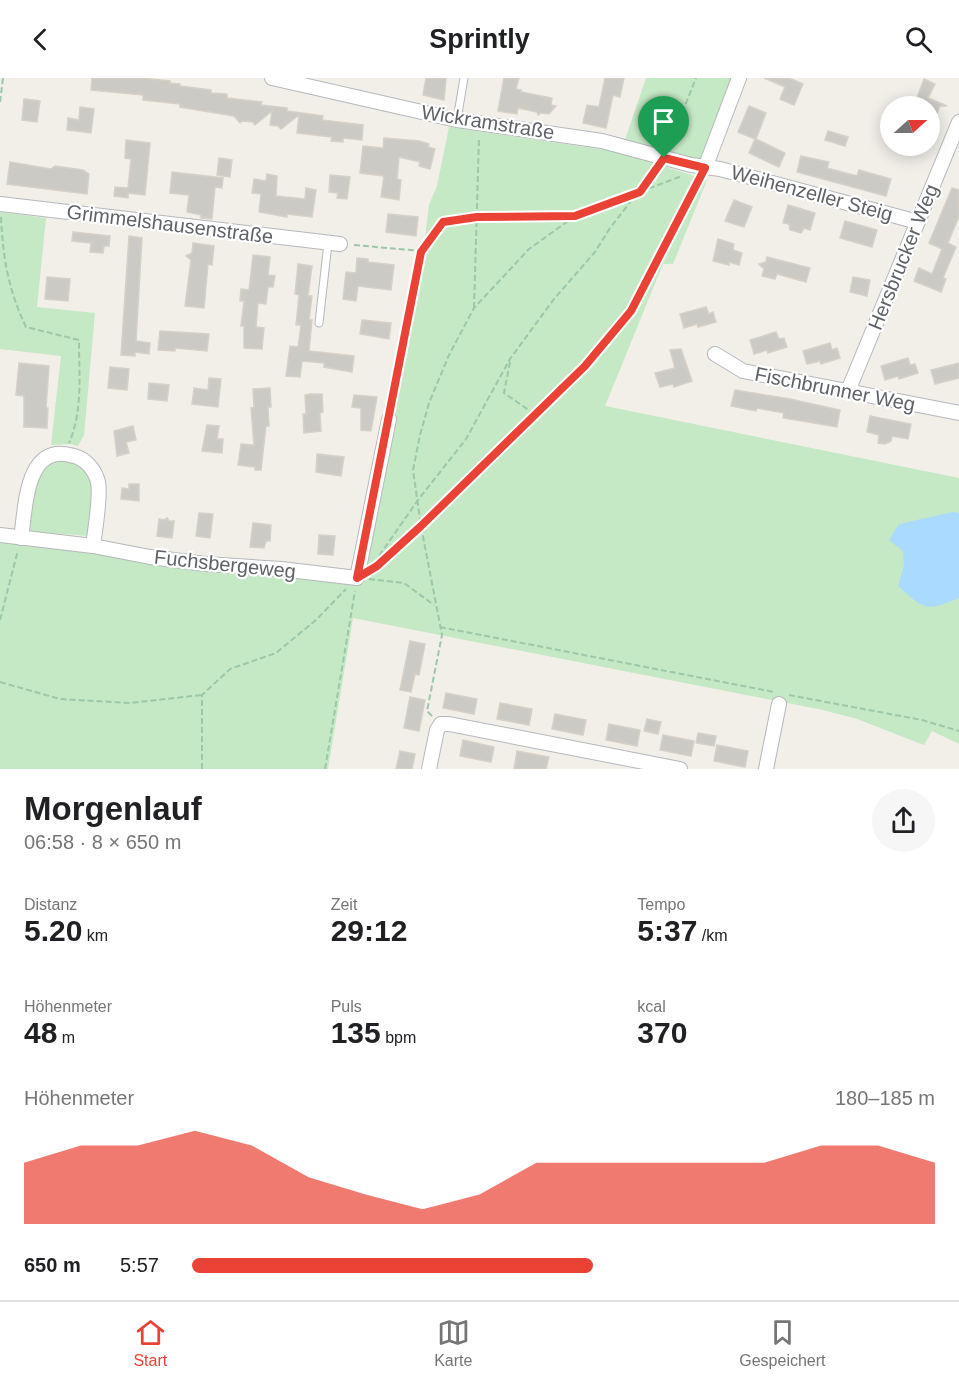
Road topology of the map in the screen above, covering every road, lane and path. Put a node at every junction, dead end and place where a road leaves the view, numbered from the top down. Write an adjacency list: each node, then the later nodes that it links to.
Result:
1 (3, 78): 6 (path)
2 (272, 78): 7 (street, Wickramstraße)
3 (464, 78): 7 (lane)
4 (696, 78): 10 (path)
5 (739, 78): 11 (street)
6 (0, 102)
7 (457, 120): 9 (street, Wickramstraße)
8 (959, 122): 17 (street, Hersbrucker Weg)
9 (480, 124): 10 (street, Wickramstraße); 16 (path)
10 (664, 158): 11 (street, Wickramstraße); 13 (path)
11 (705, 168): 17 (street, Weihenzeller Steig); 26 (path)
12 (683, 176): 13 (path)
13 (640, 192): 15 (path); 23 (path)
14 (1, 204): 18 (street, Grimmelshausenstraße); 28 (path)
15 (575, 216): 16 (path); 20 (path)
16 (477, 217): 19 (path); 20 (path)
17 (918, 222): 24 (street, Hersbrucker Weg)
18 (334, 243): 19 (path); 21 (lane)
19 (421, 252): 27 (path)
20 (474, 308): 29 (path)
21 (320, 323)
22 (715, 354): 24 (street, Fischbrunner Weg)
23 (510, 359): 26 (path); 29 (path)
24 (848, 391): 25 (street, Fischbrunner Weg)
25 (959, 413)
26 (536, 415): 30 (path)
27 (388, 419): 34 (street)
28 (64, 454): 32 (street); 33 (street)
29 (418, 500): 30 (path); 34 (path)
30 (421, 526): 34 (path); 35 (path)
31 (0, 535): 32 (street, Fuchsbergeweg)
32 (21, 538): 33 (street, Fuchsbergeweg); 36 (path)
33 (93, 546): 34 (street, Fuchsbergeweg)
34 (357, 578): 35 (path); 39 (path); 44 (path)
35 (435, 606): 37 (path)
36 (0, 620)
37 (440, 627): 41 (path); 42 (path)
38 (0, 682): 39 (path)
39 (202, 695): 43 (path)
40 (779, 704): 47 (street)
41 (441, 724): 45 (street); 46 (street)
42 (959, 731)
43 (202, 769)
44 (324, 769)
45 (429, 769)
46 (680, 769)
47 (766, 769)

